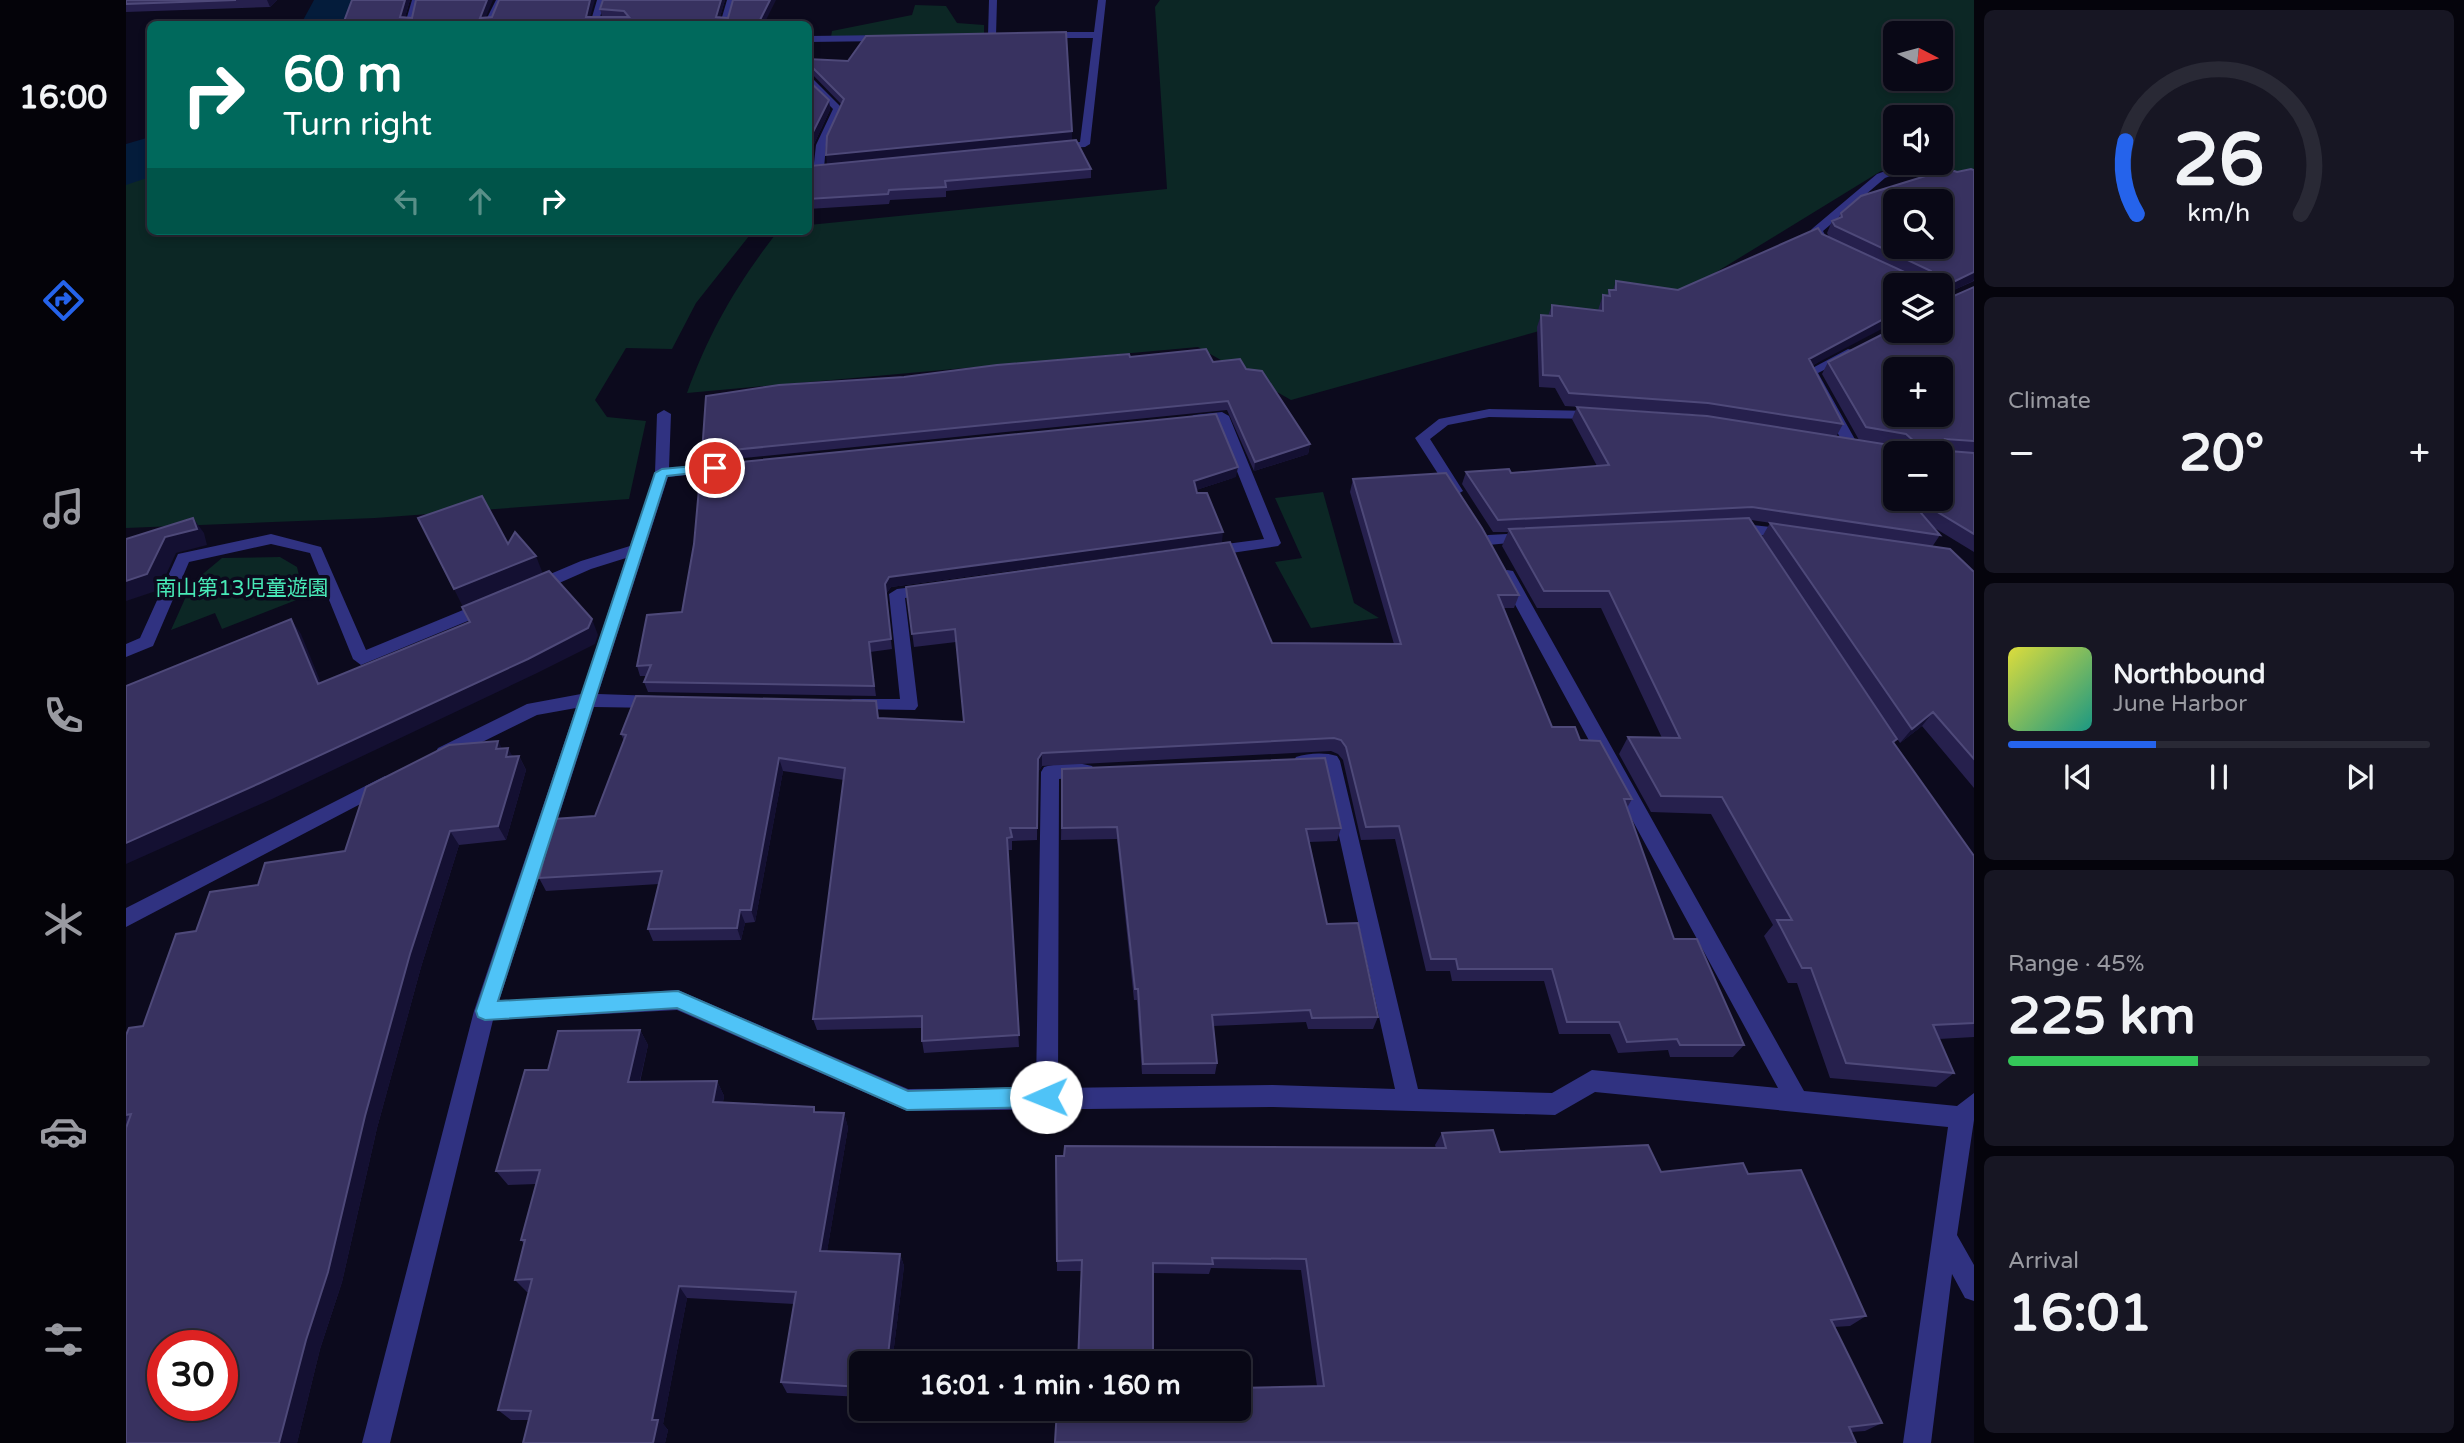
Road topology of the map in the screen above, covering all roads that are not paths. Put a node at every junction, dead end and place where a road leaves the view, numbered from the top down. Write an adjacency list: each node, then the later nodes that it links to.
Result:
1 (416, 0): 7 (street)
2 (500, 0): 8 (street)
3 (601, 0): 9 (street)
4 (731, 0): 10 (street)
5 (993, 0): 13 (street)
6 (1102, 0): 11 (street)
7 (410, 21)
8 (490, 21)
9 (598, 21)
10 (725, 21)
11 (1098, 34): 15 (street); 23 (street)
12 (979, 36): 13 (street)
13 (992, 36): 14 (street)
14 (1005, 36)
15 (1032, 36)
16 (901, 38): 17 (street)
17 (812, 39)
18 (812, 81): 20 (street)
19 (812, 89): 20 (street)
20 (820, 90): 22 (street)
21 (812, 145): 22 (street)
22 (821, 145): 24 (street)
23 (1045, 148)
24 (845, 169)
25 (1974, 176): 26 (street)
26 (1846, 252)
27 (1859, 346): 31 (street)
28 (664, 414): 33 (street)
29 (1618, 416): 34 (street)
30 (1181, 420): 41 (street)
31 (1850, 444)
32 (744, 465): 33 (street)
33 (662, 473): 39 (street)
34 (1466, 506)
35 (1745, 527): 36 (street); 37 (street); 40 (street)
36 (1718, 529)
37 (1800, 536)
38 (1542, 538): 56 (street)
39 (635, 550): 43 (street); 46 (street)
40 (1761, 551)
41 (1193, 554)
42 (951, 587): 48 (street)
43 (524, 591)
44 (499, 601): 45 (street)
45 (126, 651)
46 (585, 700): 47 (street); 50 (street); 54 (street)
47 (680, 702)
48 (842, 705)
49 (1278, 763): 57 (street)
50 (423, 764)
51 (1103, 770): 55 (street)
52 (399, 776): 53 (street)
53 (126, 918)
54 (485, 1011): 55 (street); 61 (street)
55 (1046, 1097): 57 (street)
56 (1797, 1099): 57 (street); 58 (street)
57 (1409, 1100)
58 (1967, 1111): 59 (street)
59 (1945, 1237): 60 (street); 62 (street)
60 (1974, 1289)
61 (376, 1443)
62 (1917, 1443)

